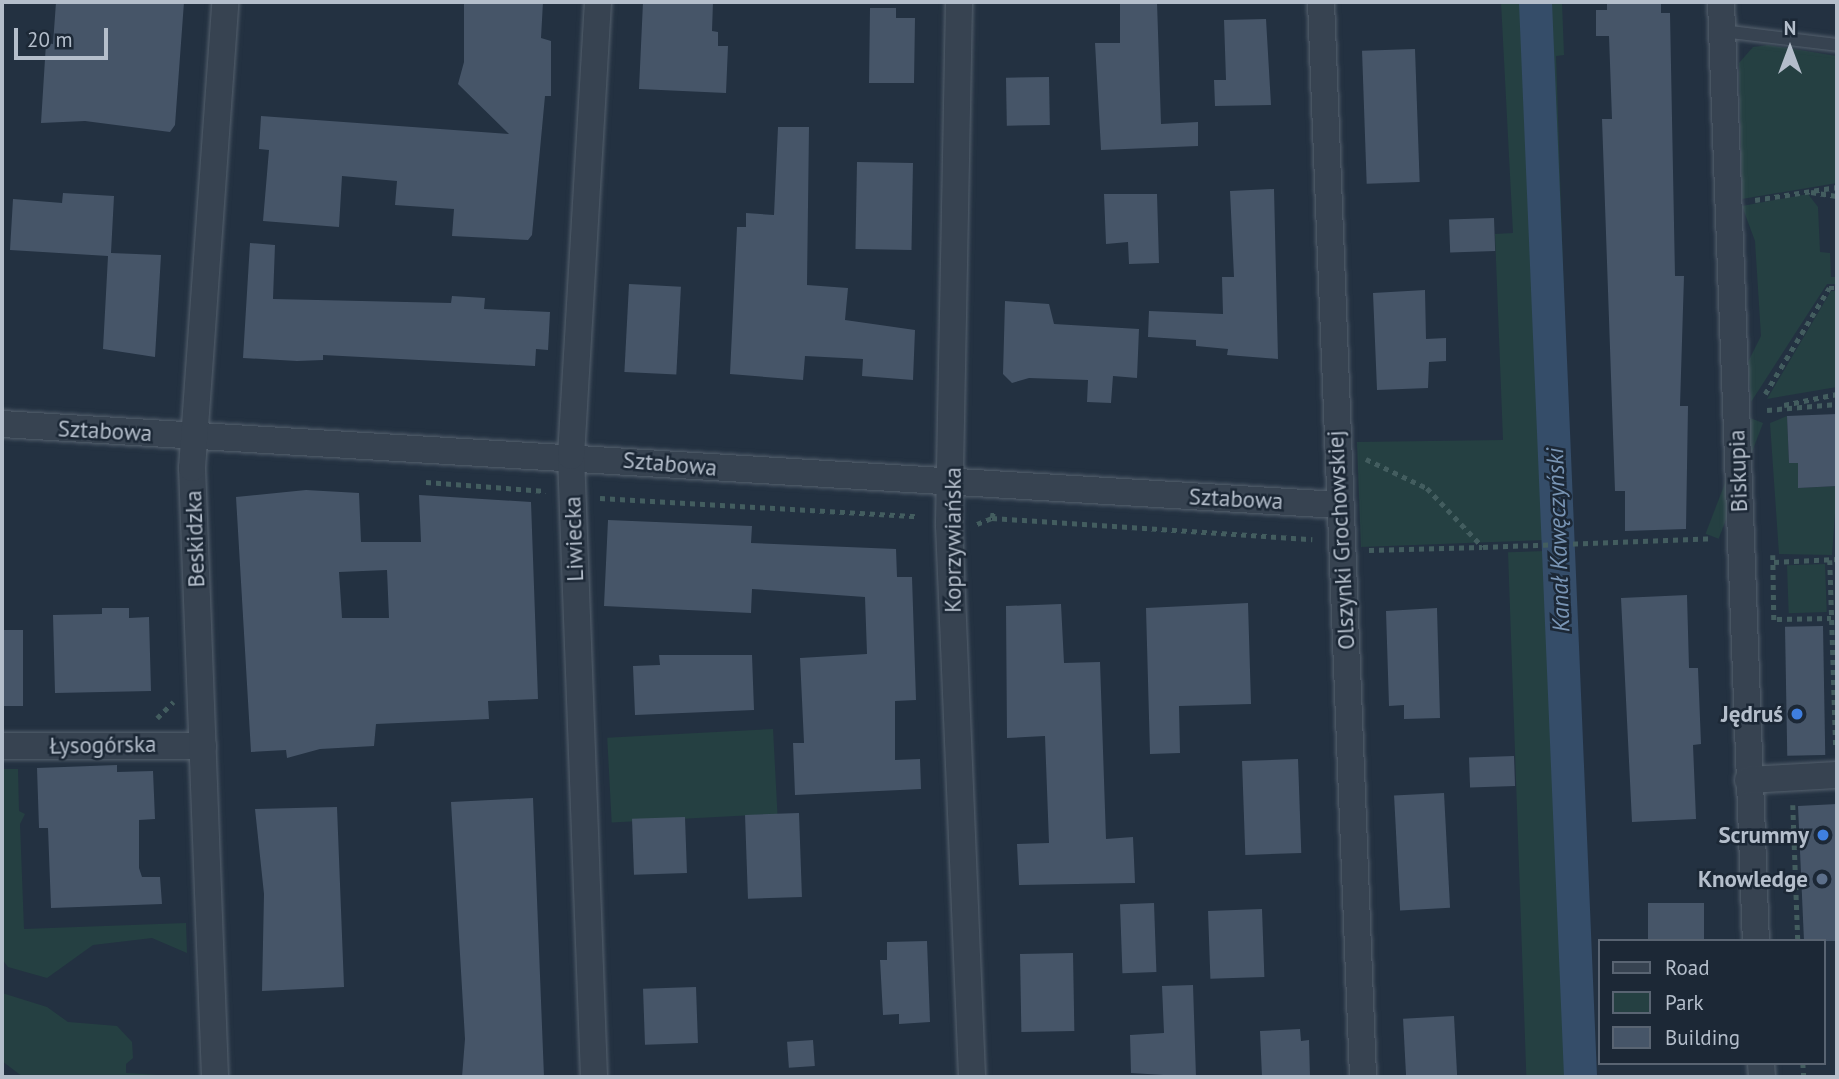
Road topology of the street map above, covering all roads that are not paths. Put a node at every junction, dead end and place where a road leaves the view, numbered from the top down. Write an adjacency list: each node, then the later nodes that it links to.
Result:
1 (225, 2): 9 (street, Beskidzka)
2 (598, 2): 10 (street, Liwiecka)
3 (959, 2): 11 (street, Koprzywiańska)
4 (1321, 2): 12 (street, Olszynki Grochowskiej)
5 (1721, 2): 6 (street, Biskupia)
6 (1722, 31): 7 (lane); 16 (street, Biskupia)
7 (1837, 45)
8 (2, 424): 9 (street, Sztabowa)
9 (192, 436): 10 (street, Sztabowa); 14 (street, Beskidzka)
10 (571, 456): 11 (street, Sztabowa); 19 (street, Liwiecka)
11 (951, 483): 12 (street, Sztabowa); 20 (street, Koprzywiańska)
12 (1339, 505): 21 (street, Olszynki Grochowskiej)
13 (2, 746): 14 (street, Łysogórska)
14 (203, 746): 18 (street, Beskidzka)
15 (1836, 767): 16 (street)
16 (1748, 780): 17 (street, Biskupia)
17 (1756, 939)
18 (215, 1077)
19 (594, 1077)
20 (972, 1077)
21 (1363, 1077)

